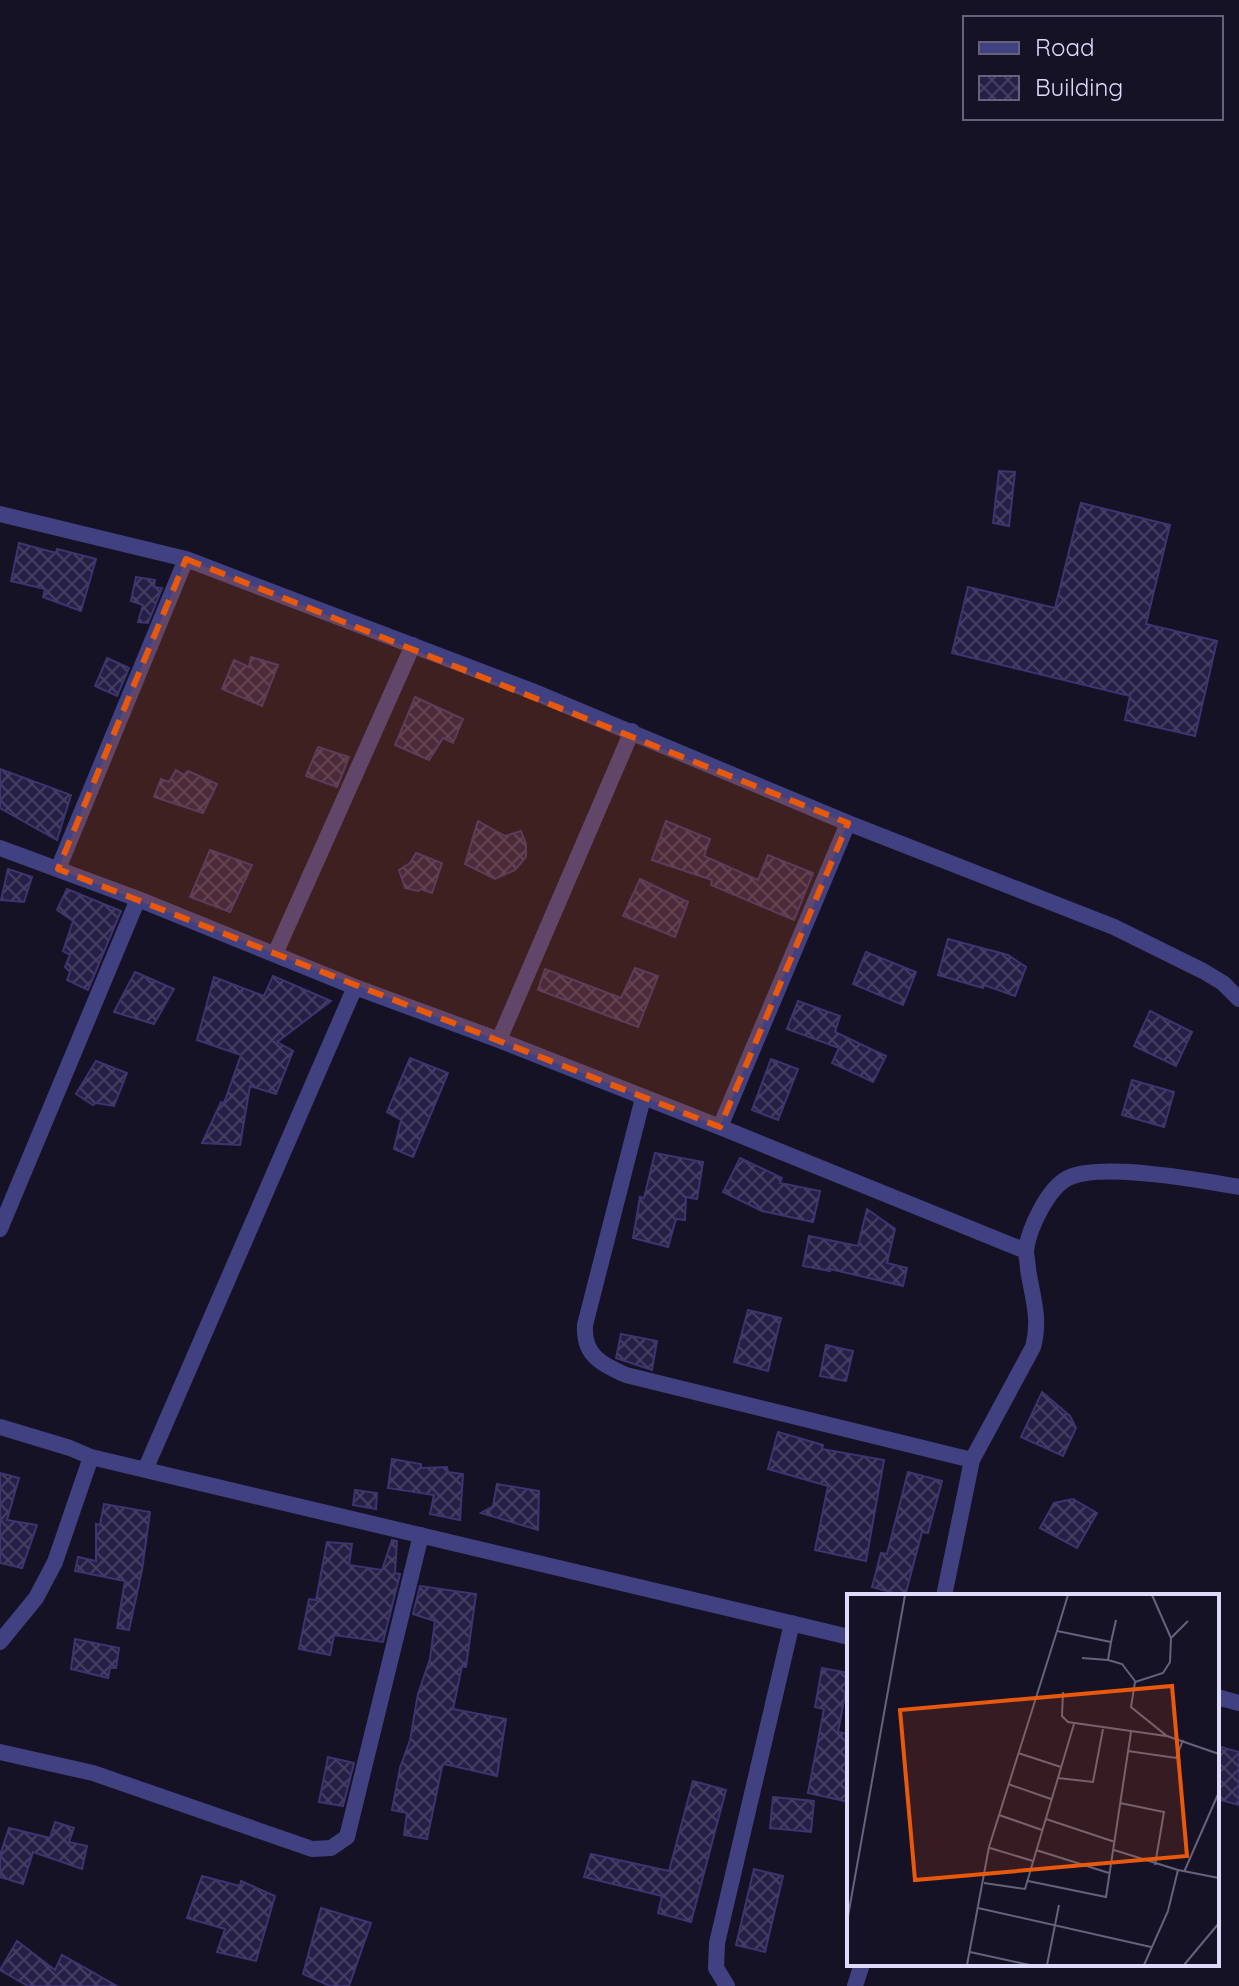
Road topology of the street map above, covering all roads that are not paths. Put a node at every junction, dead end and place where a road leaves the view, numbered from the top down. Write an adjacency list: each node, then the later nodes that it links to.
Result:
1 (0, 514): 2 (street)
2 (186, 559): 3 (street); 7 (street)
3 (413, 645): 4 (street); 9 (street)
4 (632, 731): 5 (street); 12 (street)
5 (848, 823): 11 (street); 14 (street)
6 (0, 848): 7 (street)
7 (58, 869): 8 (street)
8 (138, 899): 9 (street); 16 (street)
9 (275, 954): 10 (street)
10 (355, 987): 12 (street); 21 (street)
11 (1239, 999)
12 (499, 1040): 13 (street)
13 (643, 1098): 14 (street); 20 (street)
14 (720, 1127): 17 (street)
15 (1239, 1187): 17 (street)
16 (0, 1229)
17 (1026, 1251): 20 (street)
18 (0, 1427): 19 (street)
19 (91, 1457): 21 (street); 26 (street)
20 (972, 1460): 23 (street)
21 (145, 1470): 22 (street)
22 (421, 1535): 24 (street); 29 (street)
23 (944, 1594)
24 (792, 1623): 25 (street); 31 (street)
25 (847, 1637)
26 (0, 1642)
27 (1219, 1698): 28 (street)
28 (1239, 1703)
29 (0, 1752)
30 (861, 1966): 32 (street)
31 (727, 1986)
32 (855, 1986)

